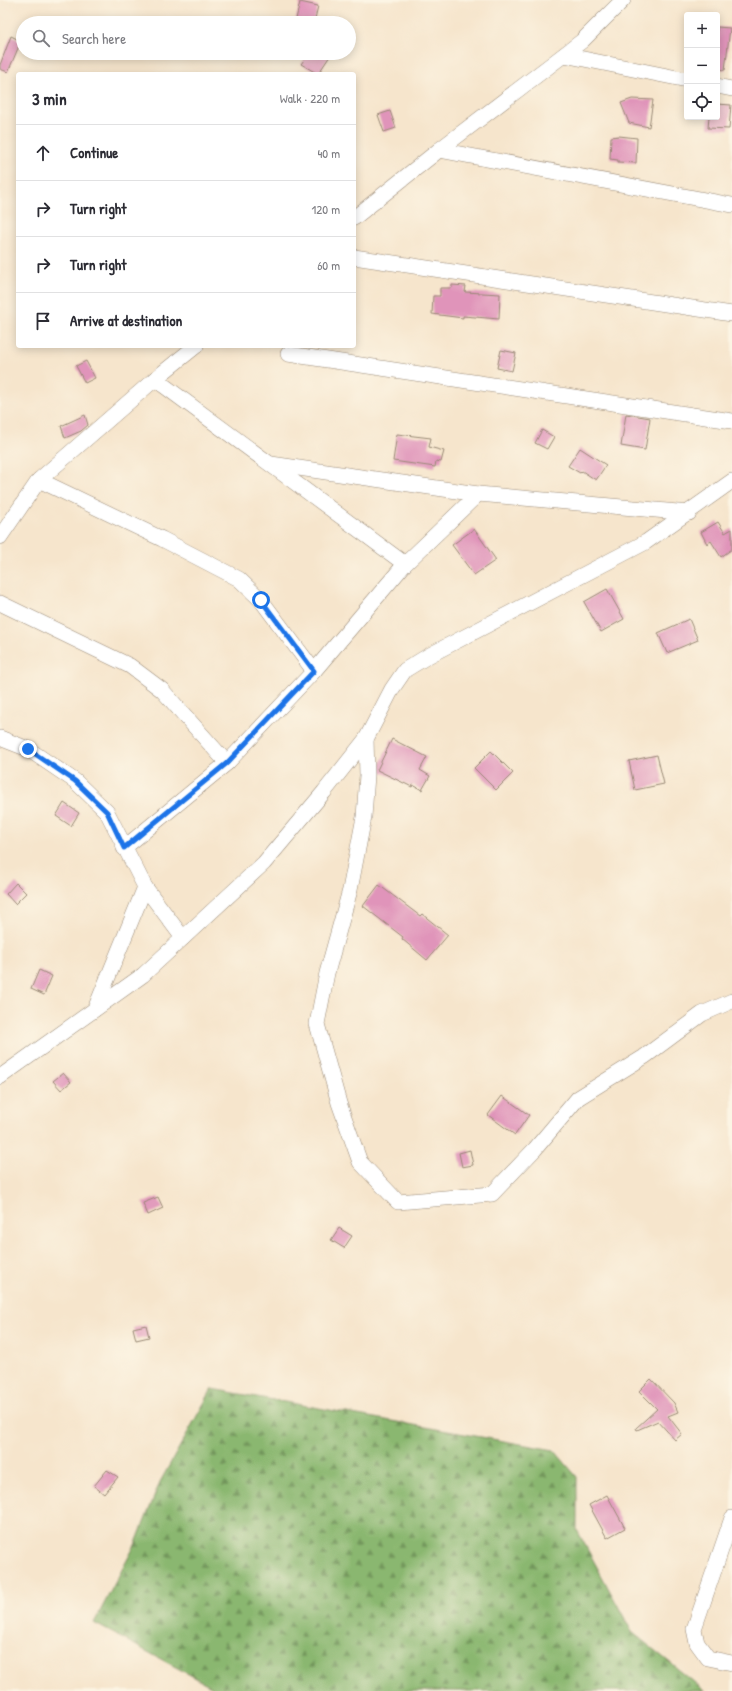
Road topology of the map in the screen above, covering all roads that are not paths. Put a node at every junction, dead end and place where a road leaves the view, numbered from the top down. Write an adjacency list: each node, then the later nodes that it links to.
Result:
1 (624, 0): 2 (street)
2 (564, 55): 3 (street); 6 (street)
3 (684, 79)
4 (720, 87): 5 (street)
5 (732, 89)
6 (439, 150): 7 (street); 8 (street)
7 (732, 205)
8 (356, 216)
9 (356, 257): 10 (street)
10 (732, 314)
11 (194, 348): 13 (street)
12 (288, 354): 14 (street)
13 (155, 379): 15 (street); 16 (street)
14 (732, 421)
15 (271, 464): 18 (street); 21 (street)
16 (39, 480): 20 (street); 23 (street)
17 (732, 481): 19 (street)
18 (478, 494): 19 (street); 21 (street)
19 (689, 513): 25 (street)
20 (0, 537)
21 (405, 564): 23 (street)
22 (0, 603): 26 (street)
23 (314, 671): 26 (street)
24 (0, 738): 27 (street)
25 (366, 739): 29 (street); 30 (street)
26 (227, 763): 27 (street)
27 (124, 848): 28 (street)
28 (145, 887): 29 (street); 31 (street)
29 (183, 938): 31 (street)
30 (732, 1002)
31 (96, 1009): 32 (street)
32 (0, 1077)
33 (732, 1518): 34 (street)
34 (732, 1663)

